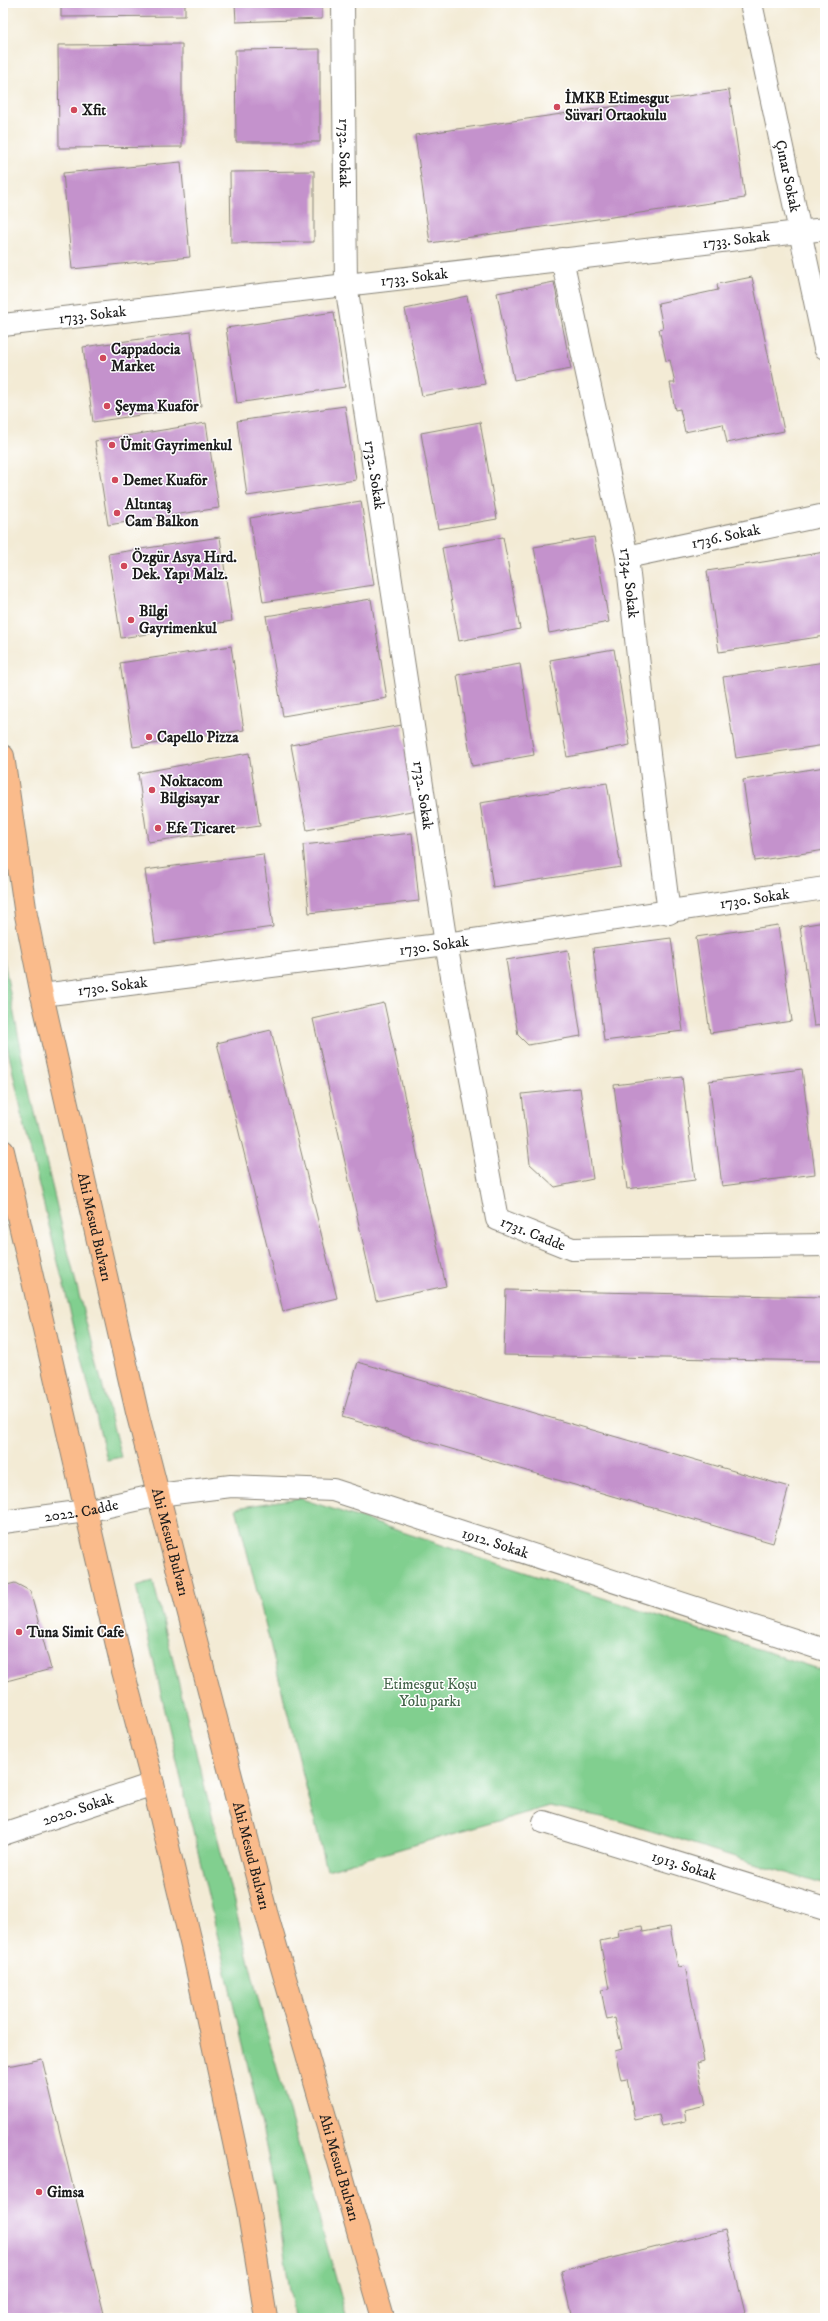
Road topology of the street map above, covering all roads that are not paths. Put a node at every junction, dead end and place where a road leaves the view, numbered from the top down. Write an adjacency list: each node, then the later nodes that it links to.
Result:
1 (343, 3): 6 (street, 1732. Sokak)
2 (751, 3): 4 (street, Çınar Sokak)
3 (825, 230): 4 (street, 1733. Sokak)
4 (800, 232): 5 (street, 1733. Sokak); 8 (street, Çınar Sokak)
5 (562, 259): 6 (street, 1733. Sokak); 10 (street, 1734. Sokak)
6 (346, 284): 7 (street, 1733. Sokak); 14 (street, 1732. Sokak)
7 (3, 325)
8 (825, 348)
9 (825, 514): 10 (street, 1736. Sokak)
10 (627, 557): 13 (street, 1734. Sokak)
11 (3, 756): 15 (main road, Ahi Mesud Bulvarı)
12 (825, 888): 13 (street, 1730. Sokak)
13 (669, 913): 14 (street, 1730. Sokak)
14 (446, 944): 15 (street, 1730. Sokak); 17 (street, 1731. Cadde)
15 (42, 995): 18 (main road, Ahi Mesud Bulvarı)
16 (3, 1151): 19 (main road)
17 (825, 1245)
18 (158, 1495): 19 (street, 2022. Cadde); 21 (street, 1912. Sokak); 27 (main road, Ahi Mesud Bulvarı)
19 (86, 1511): 20 (street, 2022. Cadde); 22 (main road)
20 (3, 1522)
21 (825, 1650)
22 (153, 1784): 24 (street, 2020. Sokak); 26 (main road)
23 (544, 1822): 25 (street, 1913. Sokak)
24 (3, 1834)
25 (825, 1909)
26 (266, 2318)
27 (383, 2318)

